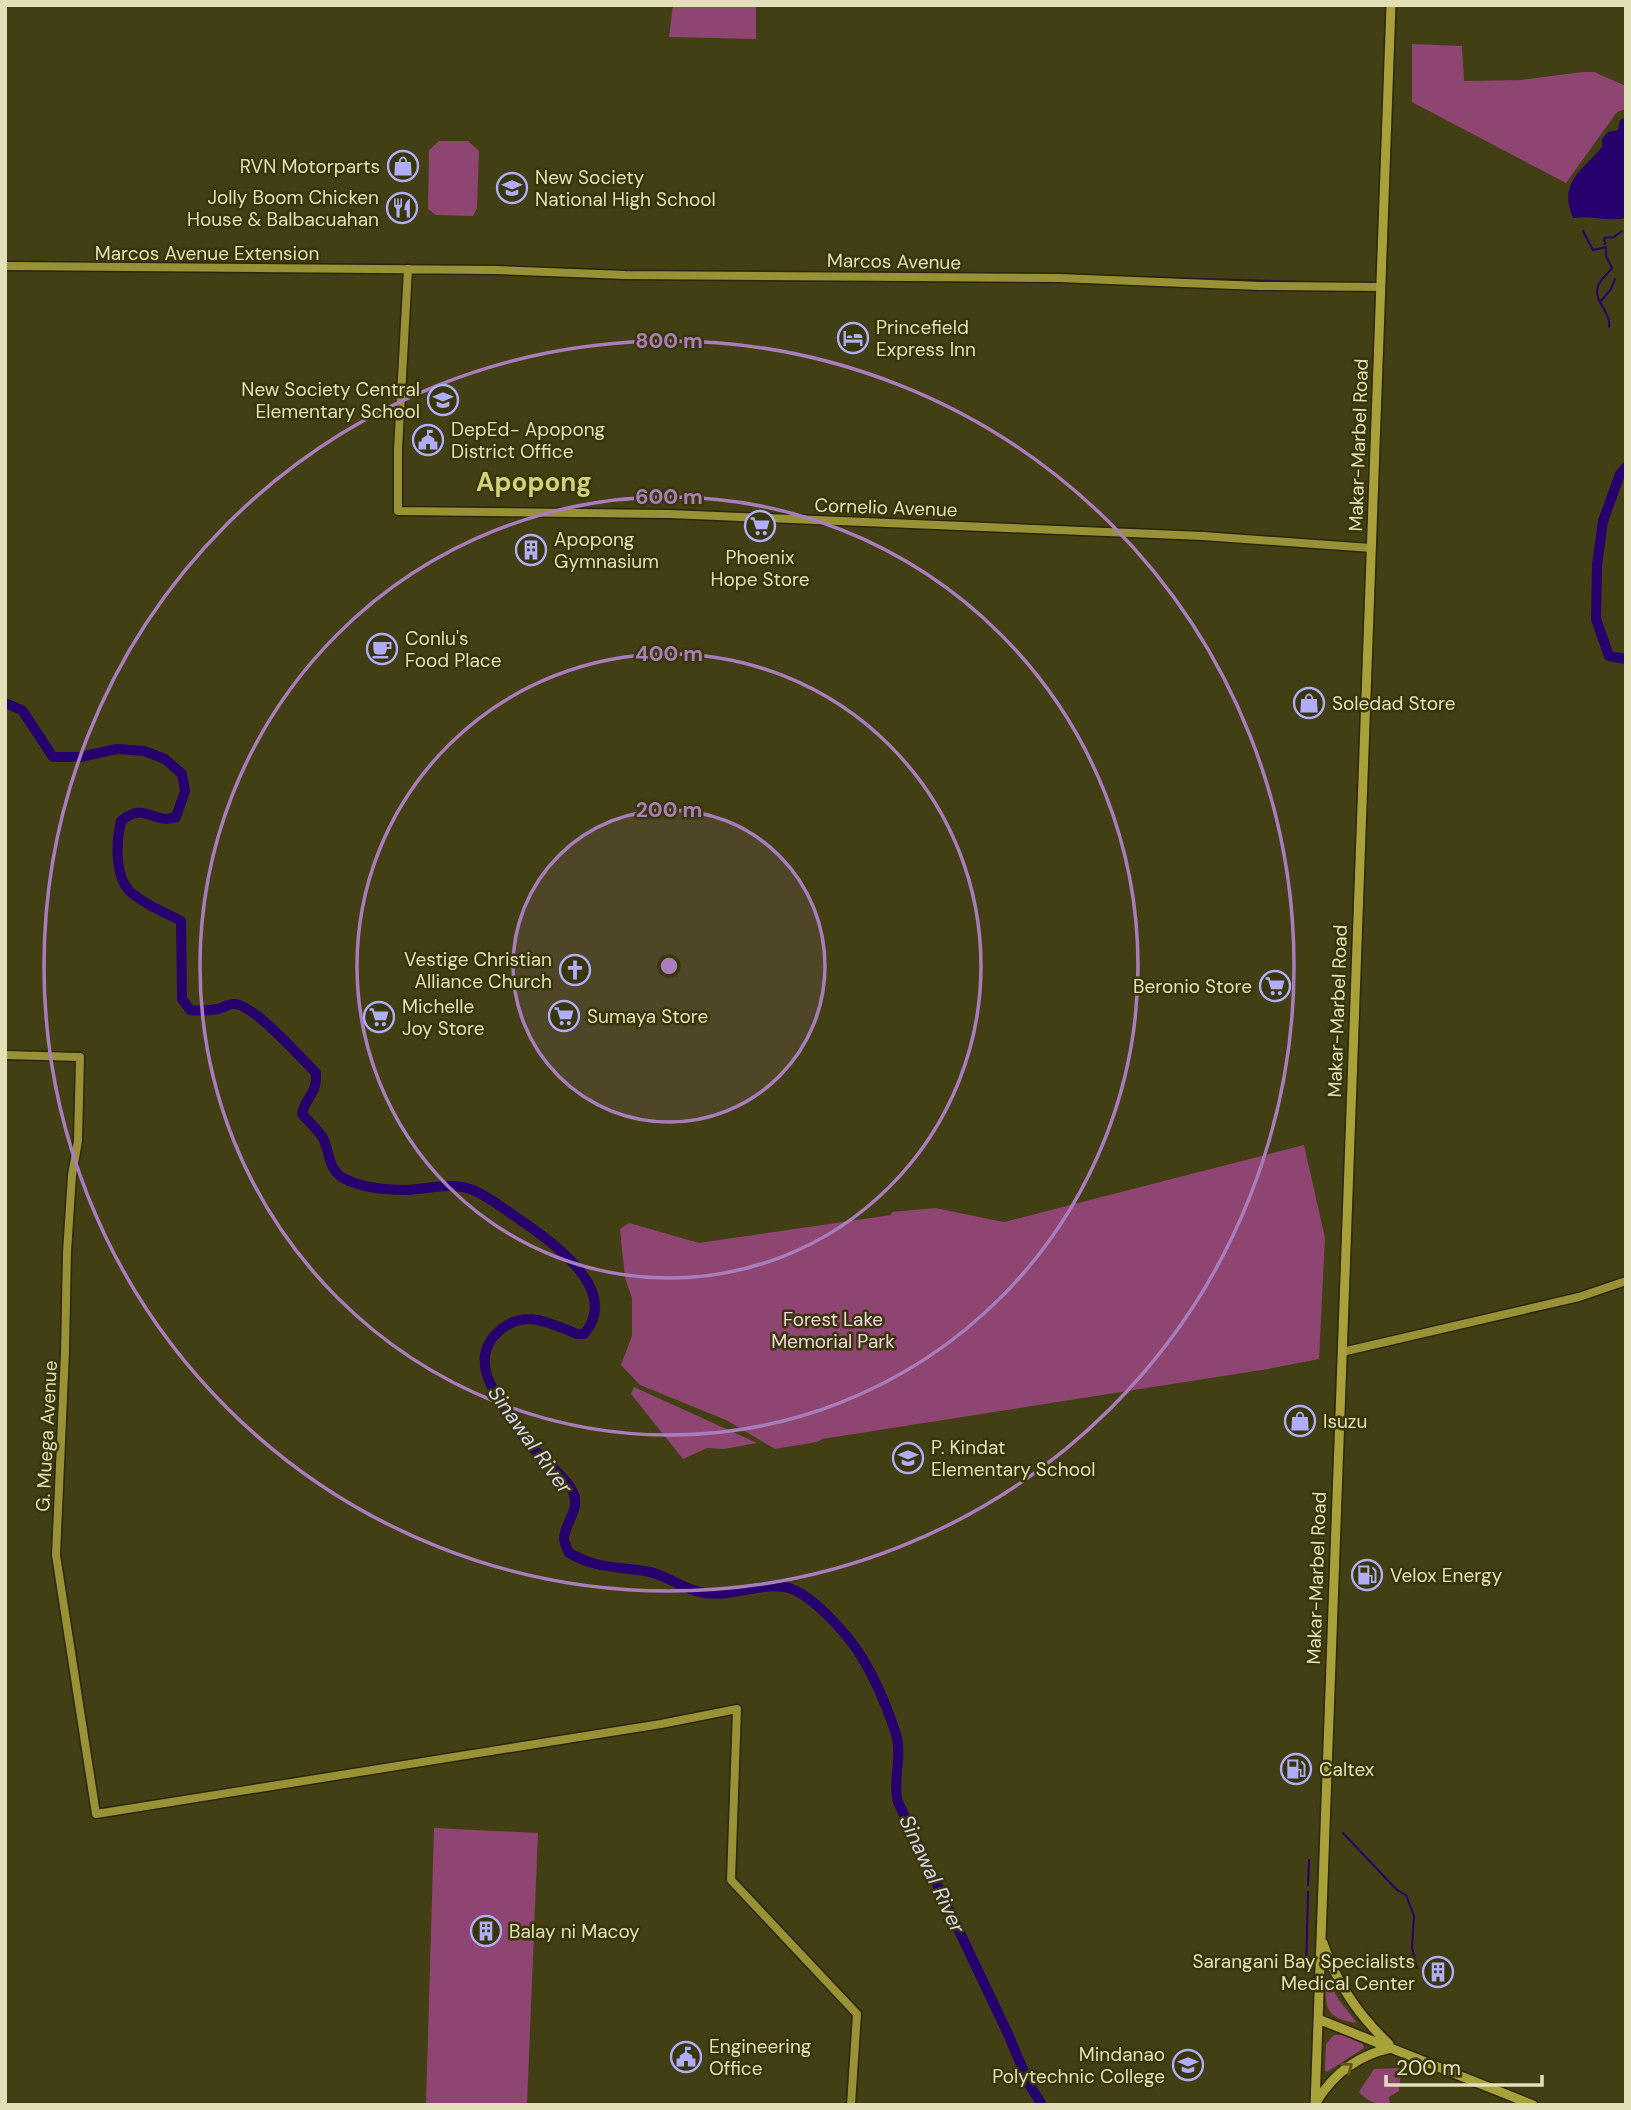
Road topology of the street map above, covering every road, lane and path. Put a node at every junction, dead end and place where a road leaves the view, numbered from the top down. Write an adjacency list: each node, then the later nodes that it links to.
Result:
1 (1391, 5): 4 (main road, Makar-Marbel Road)
2 (5, 266): 3 (street, Marcos Avenue Extension)
3 (408, 269): 4 (street, Marcos Avenue); 5 (street, Cornelio Avenue)
4 (1380, 287): 5 (main road, Makar-Marbel Road)
5 (1371, 548): 8 (main road, Makar-Marbel Road)
6 (5, 1055): 13 (street, G. Muega Avenue)
7 (1626, 1281): 8 (street)
8 (1342, 1352): 9 (main road, Makar-Marbel Road)
9 (1321, 1937): 10 (main road, Makar-Marbel Road); 11 (main road)
10 (1318, 2019): 11 (main road); 12 (main road, Makar-Marbel Road)
11 (1393, 2048): 12 (main road, one-way to 11); 14 (main road)
12 (1315, 2104)
13 (851, 2105)
14 (1533, 2105)

